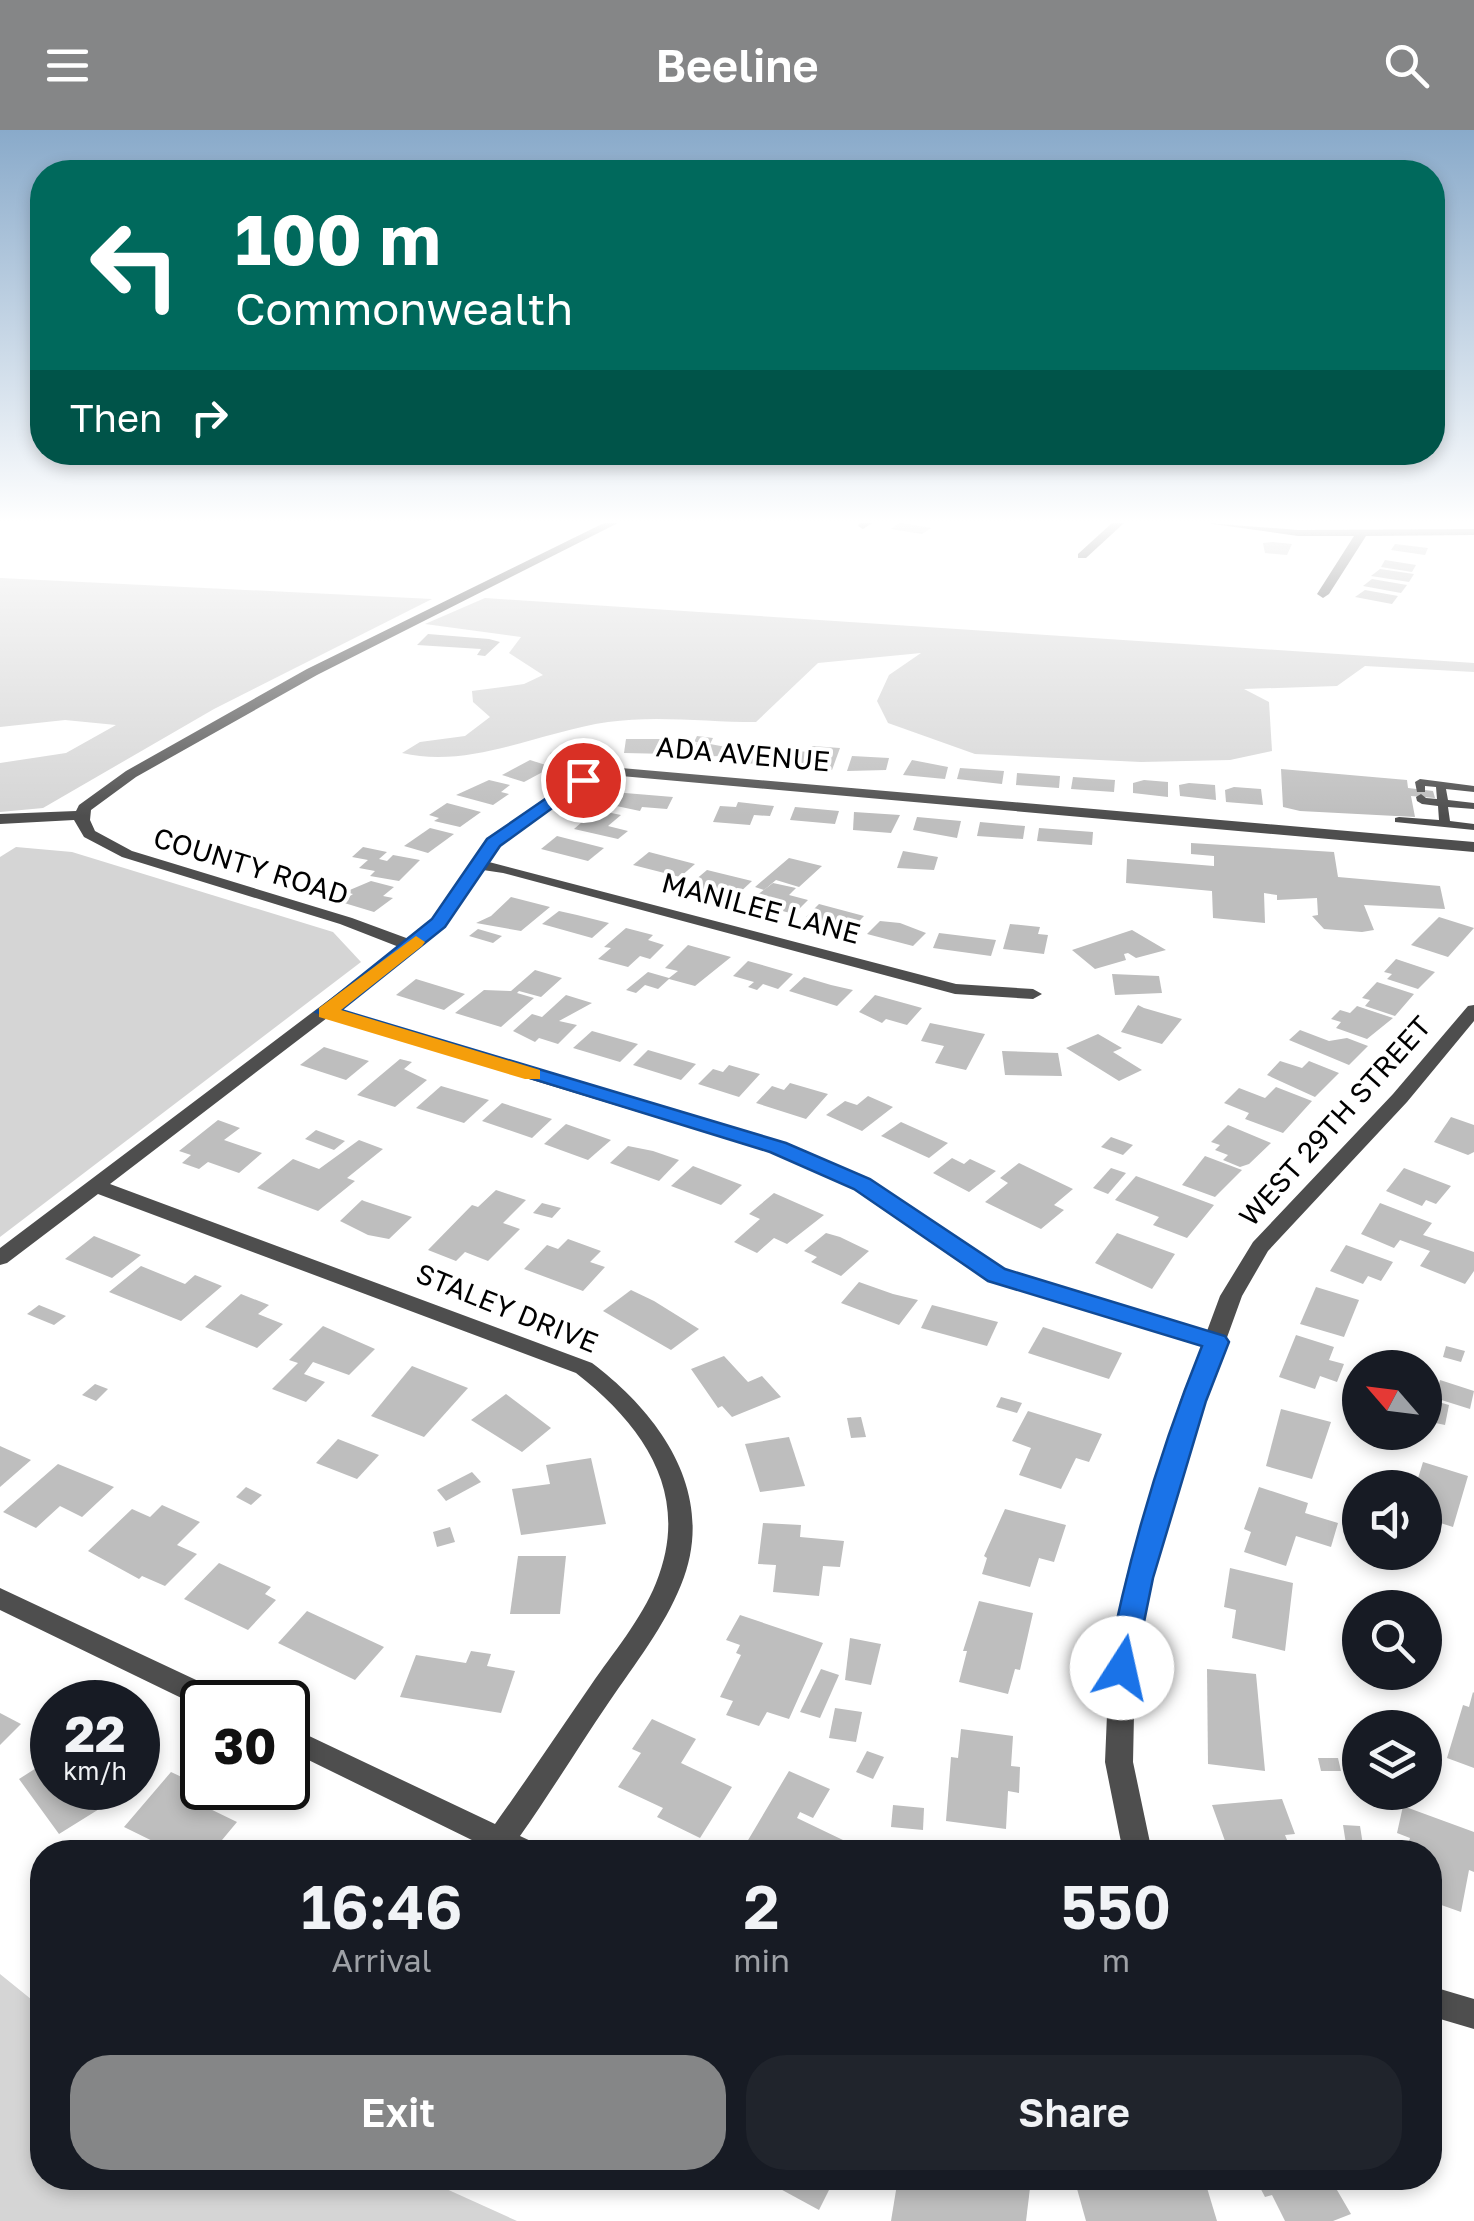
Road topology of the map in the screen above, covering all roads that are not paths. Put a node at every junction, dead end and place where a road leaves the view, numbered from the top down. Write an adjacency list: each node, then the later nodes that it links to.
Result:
1 (416, 621): 7 (street)
2 (1441, 785): 3 (lane); 4 (lane); 4 (lane)
3 (1474, 788)
4 (1444, 803): 5 (lane); 9 (lane)
5 (1474, 806)
6 (0, 819): 7 (street)
7 (82, 820): 13 (street, COUNTY ROAD)
8 (1400, 820): 9 (lane)
9 (1444, 824): 10 (lane)
10 (1474, 827)
11 (1474, 847): 12 (street, ADA AVENUE)
12 (476, 865): 13 (street, ADA AVENUE); 14 (street, MANILEE LANE)
13 (411, 946): 16 (street, ADA AVENUE)
14 (1033, 994)
15 (1474, 1010): 19 (street, WEST 29TH STREET)
16 (326, 1012): 17 (street, ADA AVENUE); 19 (street)
17 (94, 1186): 18 (street, ADA AVENUE); 24 (street, STALEY DRIVE)
18 (0, 1258)
19 (1216, 1342): 25 (street, WEST 29TH STREET)
20 (0, 1598): 21 (street)
21 (180, 1685)
22 (310, 1749): 23 (street)
23 (488, 1840)
24 (512, 1840)
25 (1135, 1840)
26 (1442, 2005): 27 (street)
27 (1474, 2014)

